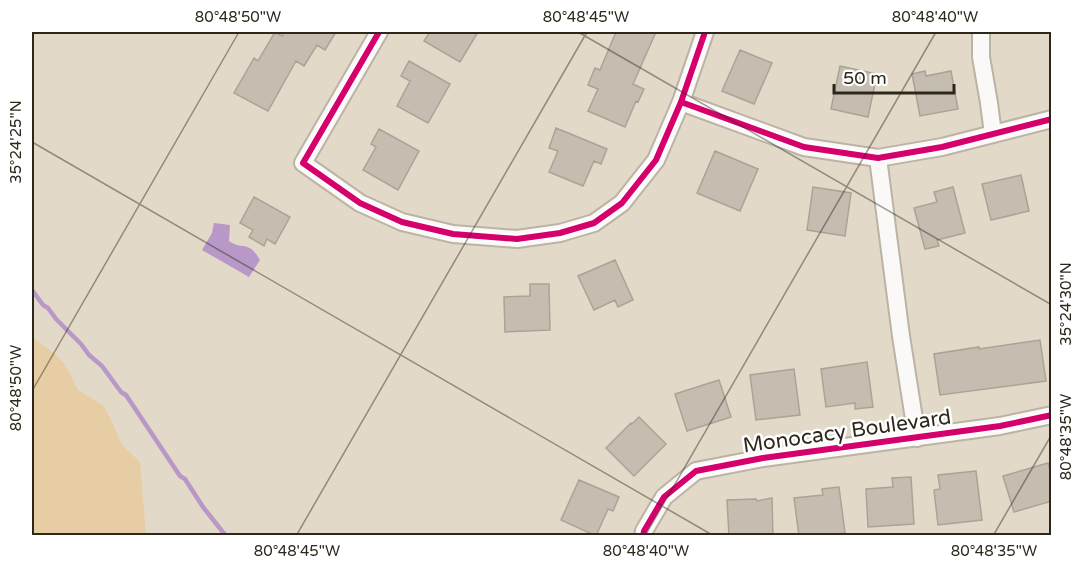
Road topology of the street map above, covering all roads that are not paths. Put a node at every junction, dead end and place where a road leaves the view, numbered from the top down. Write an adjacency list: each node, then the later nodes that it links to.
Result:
1 (379, 32): 4 (street)
2 (705, 32): 4 (street)
3 (981, 32): 6 (street)
4 (681, 102): 7 (street)
5 (1052, 119): 6 (street)
6 (993, 134): 7 (street)
7 (878, 158): 9 (street)
8 (1052, 415): 9 (street, Monocacy Boulevard)
9 (917, 438): 10 (street, Monocacy Boulevard)
10 (643, 536)

